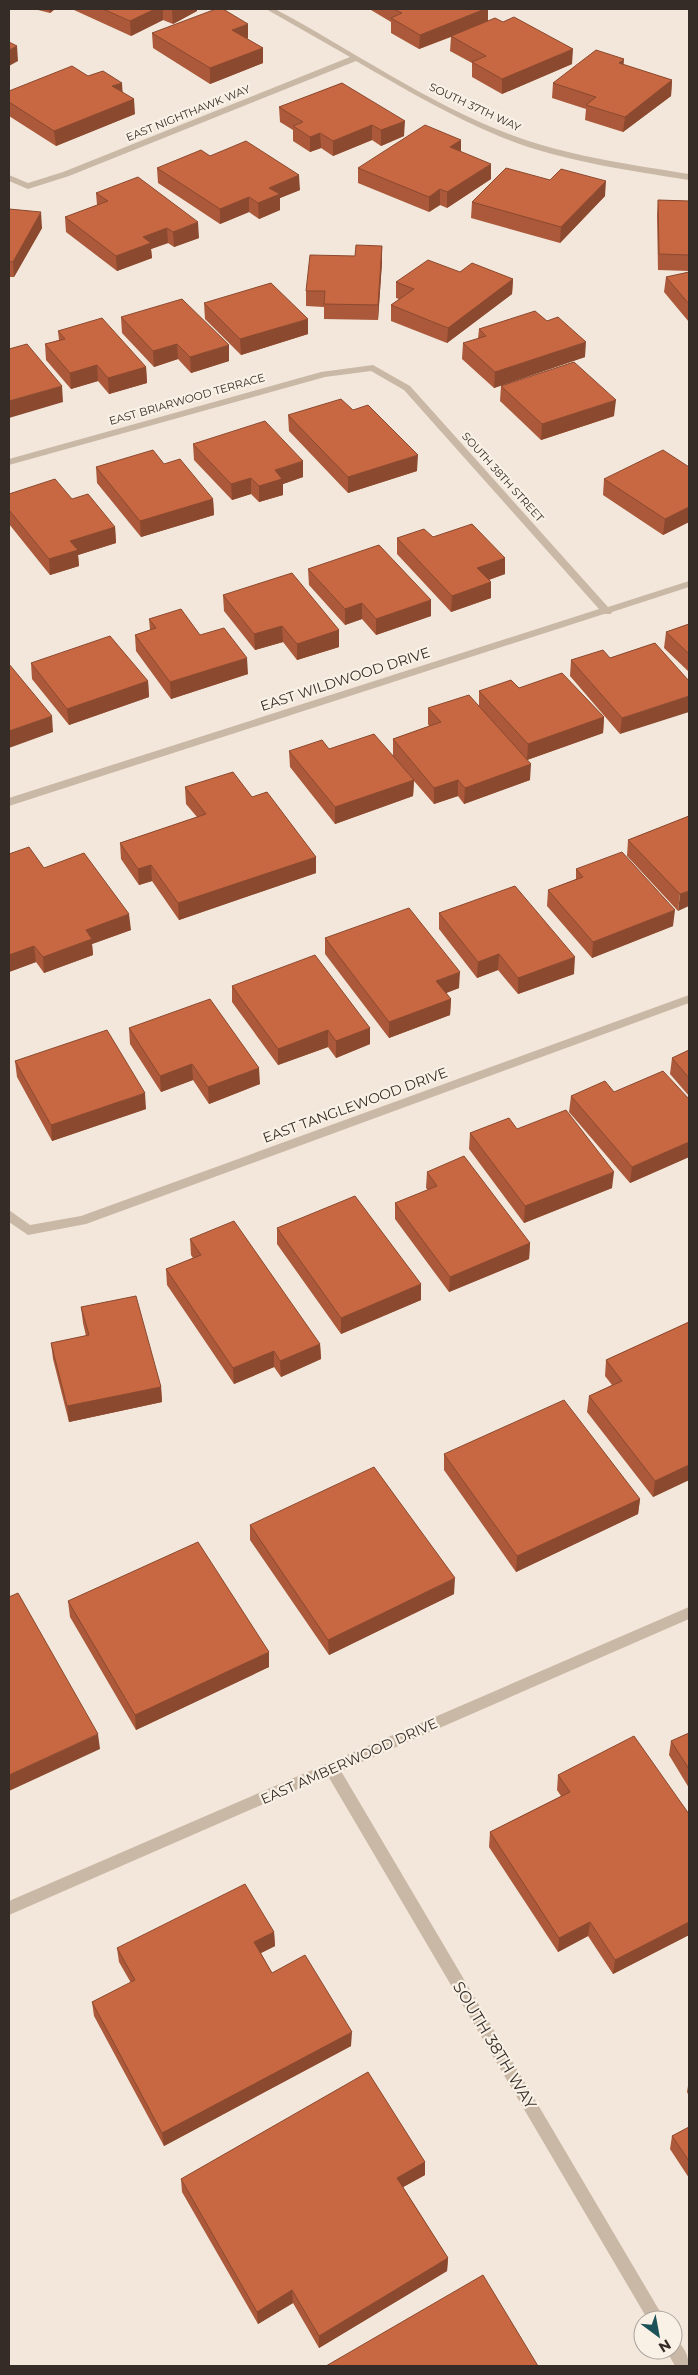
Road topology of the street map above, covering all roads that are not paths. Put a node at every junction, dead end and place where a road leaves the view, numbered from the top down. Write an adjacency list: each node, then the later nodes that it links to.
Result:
1 (270, 9): 2 (street, SOUTH 37TH WAY)
2 (356, 58): 3 (street, SOUTH 37TH WAY); 4 (street, EAST NIGHTHAWK WAY)
3 (689, 177)
4 (9, 178)
5 (372, 368): 6 (street, EAST BRIARWOOD TERRACE); 8 (street, SOUTH 38TH STREET)
6 (9, 462)
7 (689, 584): 8 (street, EAST WILDWOOD DRIVE)
8 (607, 612): 9 (street, EAST WILDWOOD DRIVE)
9 (9, 802)
10 (689, 999): 11 (street, EAST TANGLEWOOD DRIVE)
11 (9, 1215)
12 (689, 1612): 13 (street, EAST AMBERWOOD DRIVE)
13 (332, 1769): 14 (street, EAST AMBERWOOD DRIVE); 15 (street, SOUTH 38TH WAY)
14 (9, 1908)
15 (651, 2310)

